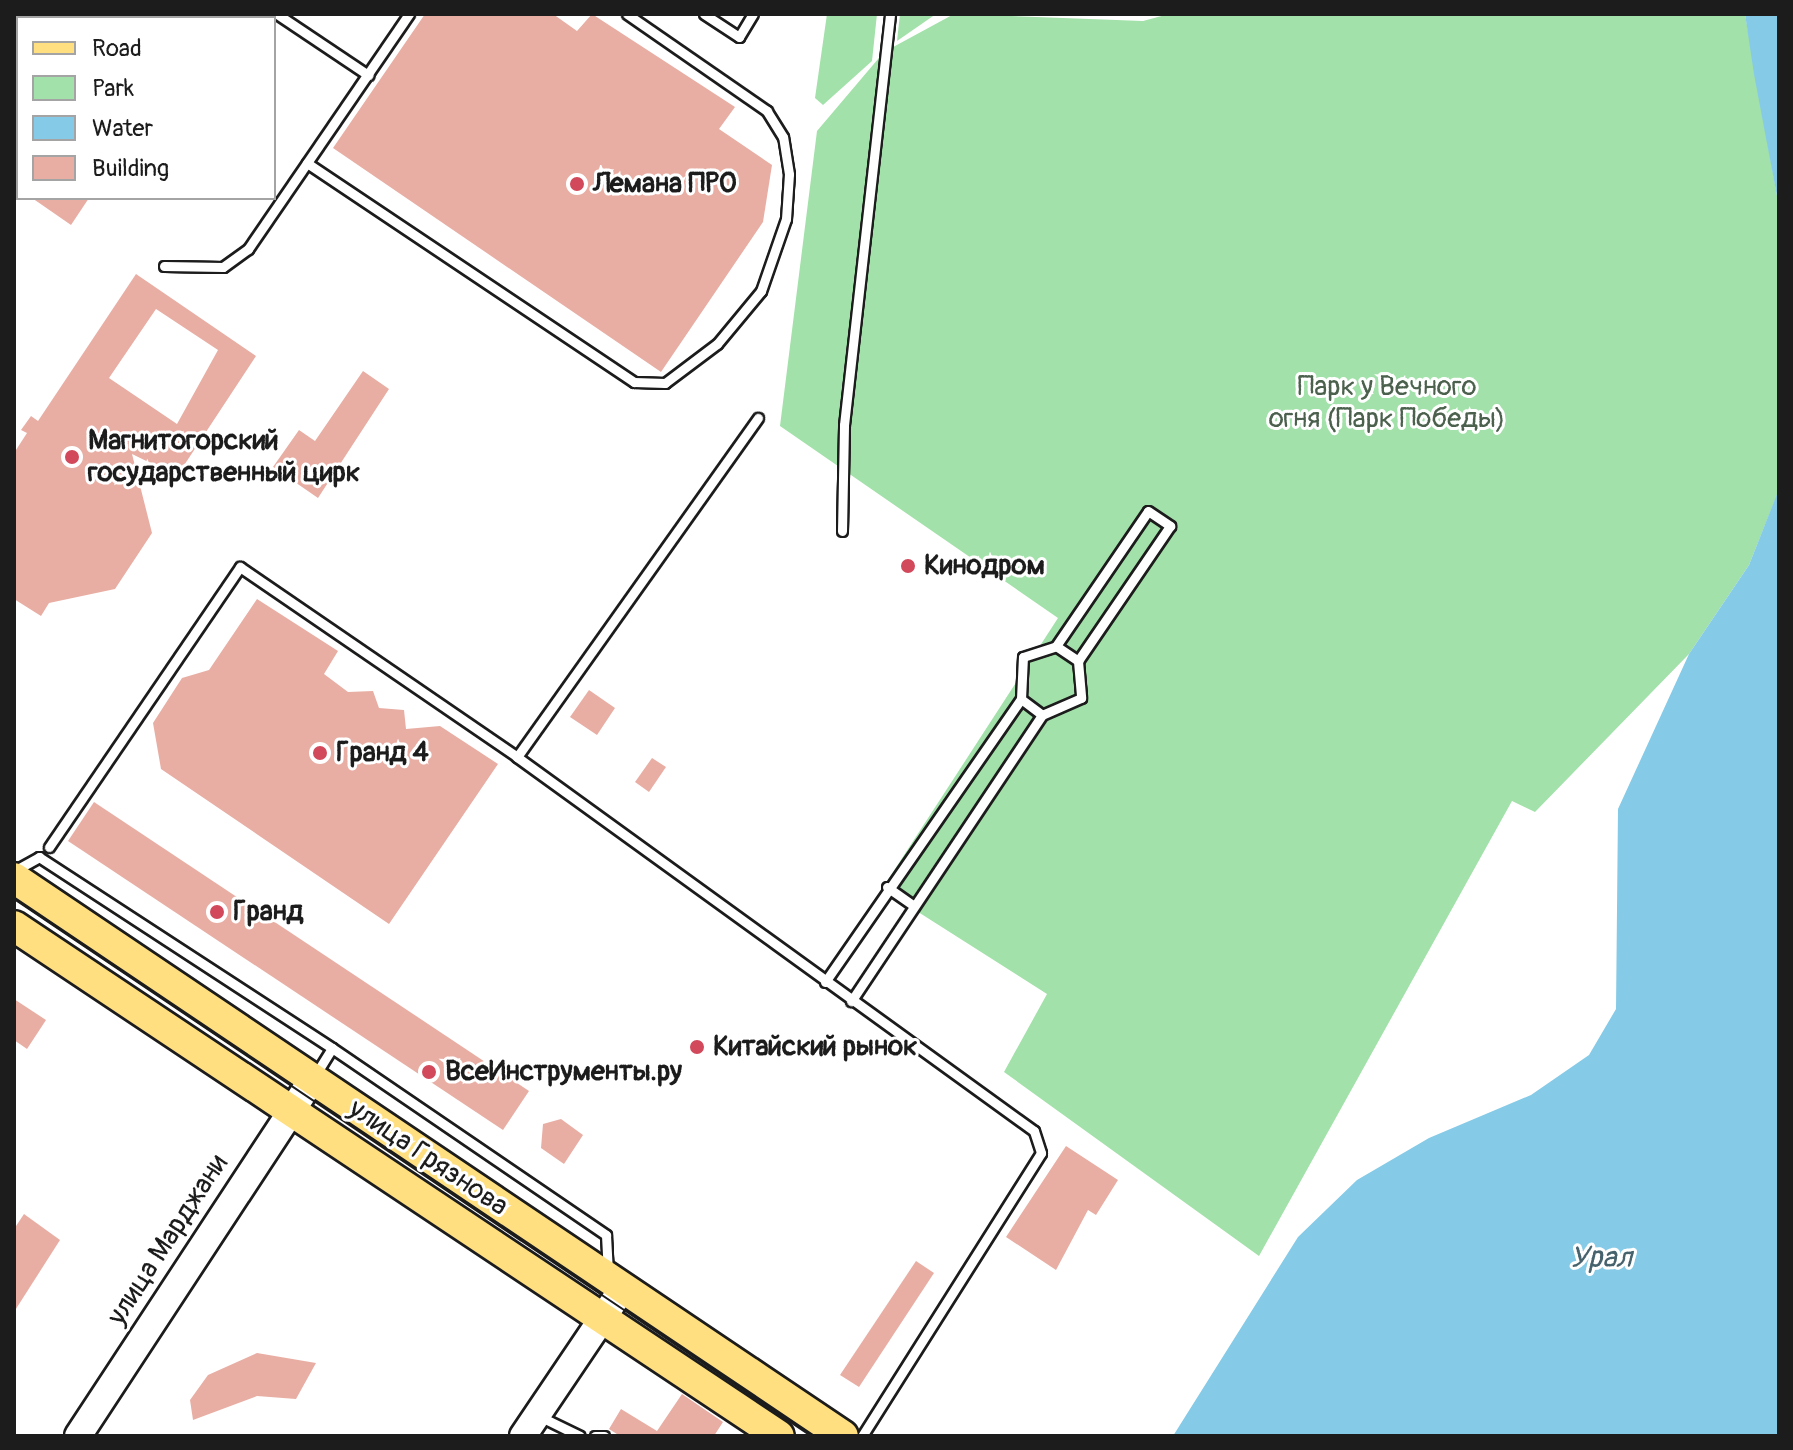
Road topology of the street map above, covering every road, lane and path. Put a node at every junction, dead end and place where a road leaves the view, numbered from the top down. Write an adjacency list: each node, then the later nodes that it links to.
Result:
1 (277, 14): 7 (lane)
2 (409, 14): 7 (lane)
3 (627, 14): 8 (lane)
4 (704, 14): 5 (lane)
5 (753, 14)
6 (890, 14): 11 (lane)
7 (368, 75): 8 (lane)
8 (307, 163): 9 (lane)
9 (164, 266)
10 (758, 418): 16 (lane)
11 (842, 531)
12 (1056, 646): 13 (lane); 13 (lane); 14 (lane)
13 (1078, 661): 15 (lane)
14 (1021, 699): 15 (lane); 20 (lane)
15 (1042, 715): 21 (lane)
16 (517, 757): 17 (lane); 23 (lane)
17 (49, 847)
18 (14, 871): 25 (lane)
19 (14, 878): 26 (main road, улица Грязнова)
20 (887, 887): 21 (lane); 23 (lane)
21 (913, 905): 24 (lane)
22 (14, 926): 27 (main road, улица Грязнова)
23 (825, 982): 24 (lane)
24 (851, 1001): 37 (lane)
25 (332, 1048): 26 (lane); 28 (lane)
26 (312, 1080): 27 (street, улица Марджани); 28 (main road, улица Грязнова)
27 (291, 1112): 29 (main road, улица Грязнова); 32 (street, улица Марджани)
28 (616, 1285): 29 (street); 36 (main road, улица Грязнова)
29 (601, 1322): 30 (street); 31 (main road, улица Грязнова)
30 (530, 1426): 33 (lane)
31 (763, 1431)
32 (78, 1436)
33 (580, 1436)
34 (595, 1436): 35 (lane)
35 (604, 1436)
36 (843, 1436)
37 (862, 1436)

